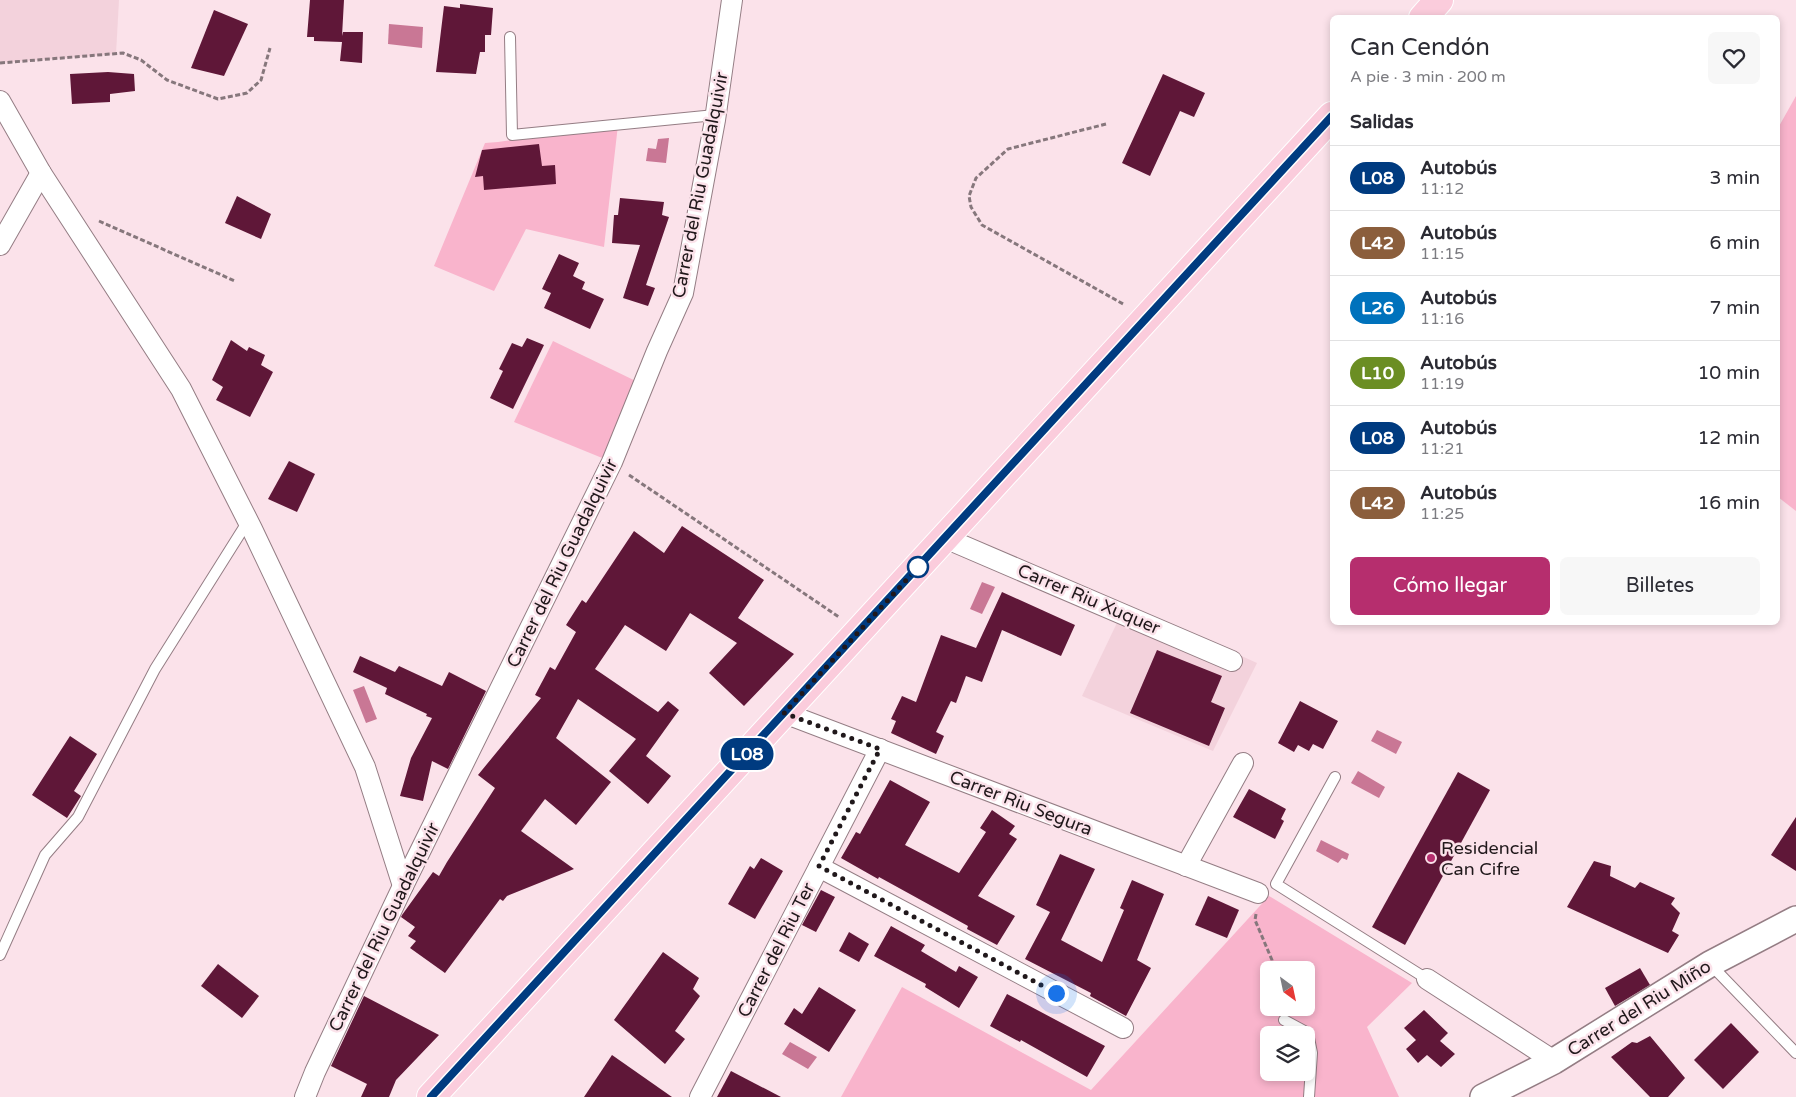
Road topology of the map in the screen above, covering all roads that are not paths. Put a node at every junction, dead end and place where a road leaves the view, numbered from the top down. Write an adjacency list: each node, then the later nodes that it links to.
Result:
1 (732, 0): 6 (street, Carrer del Riu Guadalquivir)
2 (1439, 0): 3 (main road)
3 (1426, 15)
4 (510, 37): 6 (lane)
5 (0, 101): 8 (street)
6 (715, 115): 19 (street, Carrer del Riu Guadalquivir)
7 (1330, 118): 11 (main road)
8 (41, 173): 9 (street); 10 (street)
9 (0, 245)
10 (248, 521): 19 (street); 22 (lane)
11 (945, 538): 12 (street, Carrer Riu Xuquer); 13 (main road)
12 (1232, 661)
13 (784, 713): 14 (street, Carrer Riu Segura); 30 (main road)
14 (880, 749): 17 (street, Carrer del Riu Ter); 18 (street, Carrer Riu Segura)
15 (1242, 763): 18 (street)
16 (1335, 777): 24 (lane)
17 (819, 866): 26 (street); 31 (street, Carrer del Riu Ter)
18 (1186, 866): 20 (street, Carrer Riu Segura)
19 (403, 886): 29 (street, Carrer del Riu Guadalquivir)
20 (1258, 893)
21 (1796, 918): 23 (street, Carrer del Riu Miño)
22 (0, 955)
23 (1710, 964): 27 (lane); 28 (street, Carrer del Riu Miño)
24 (1427, 979): 28 (street)
25 (1284, 1020): 32 (lane)
26 (1123, 1028)
27 (1796, 1053)
28 (1554, 1060): 33 (street, Carrer del Riu Miño)
29 (305, 1097)
30 (432, 1097)
31 (700, 1097)
32 (1309, 1097)
33 (1483, 1097)

